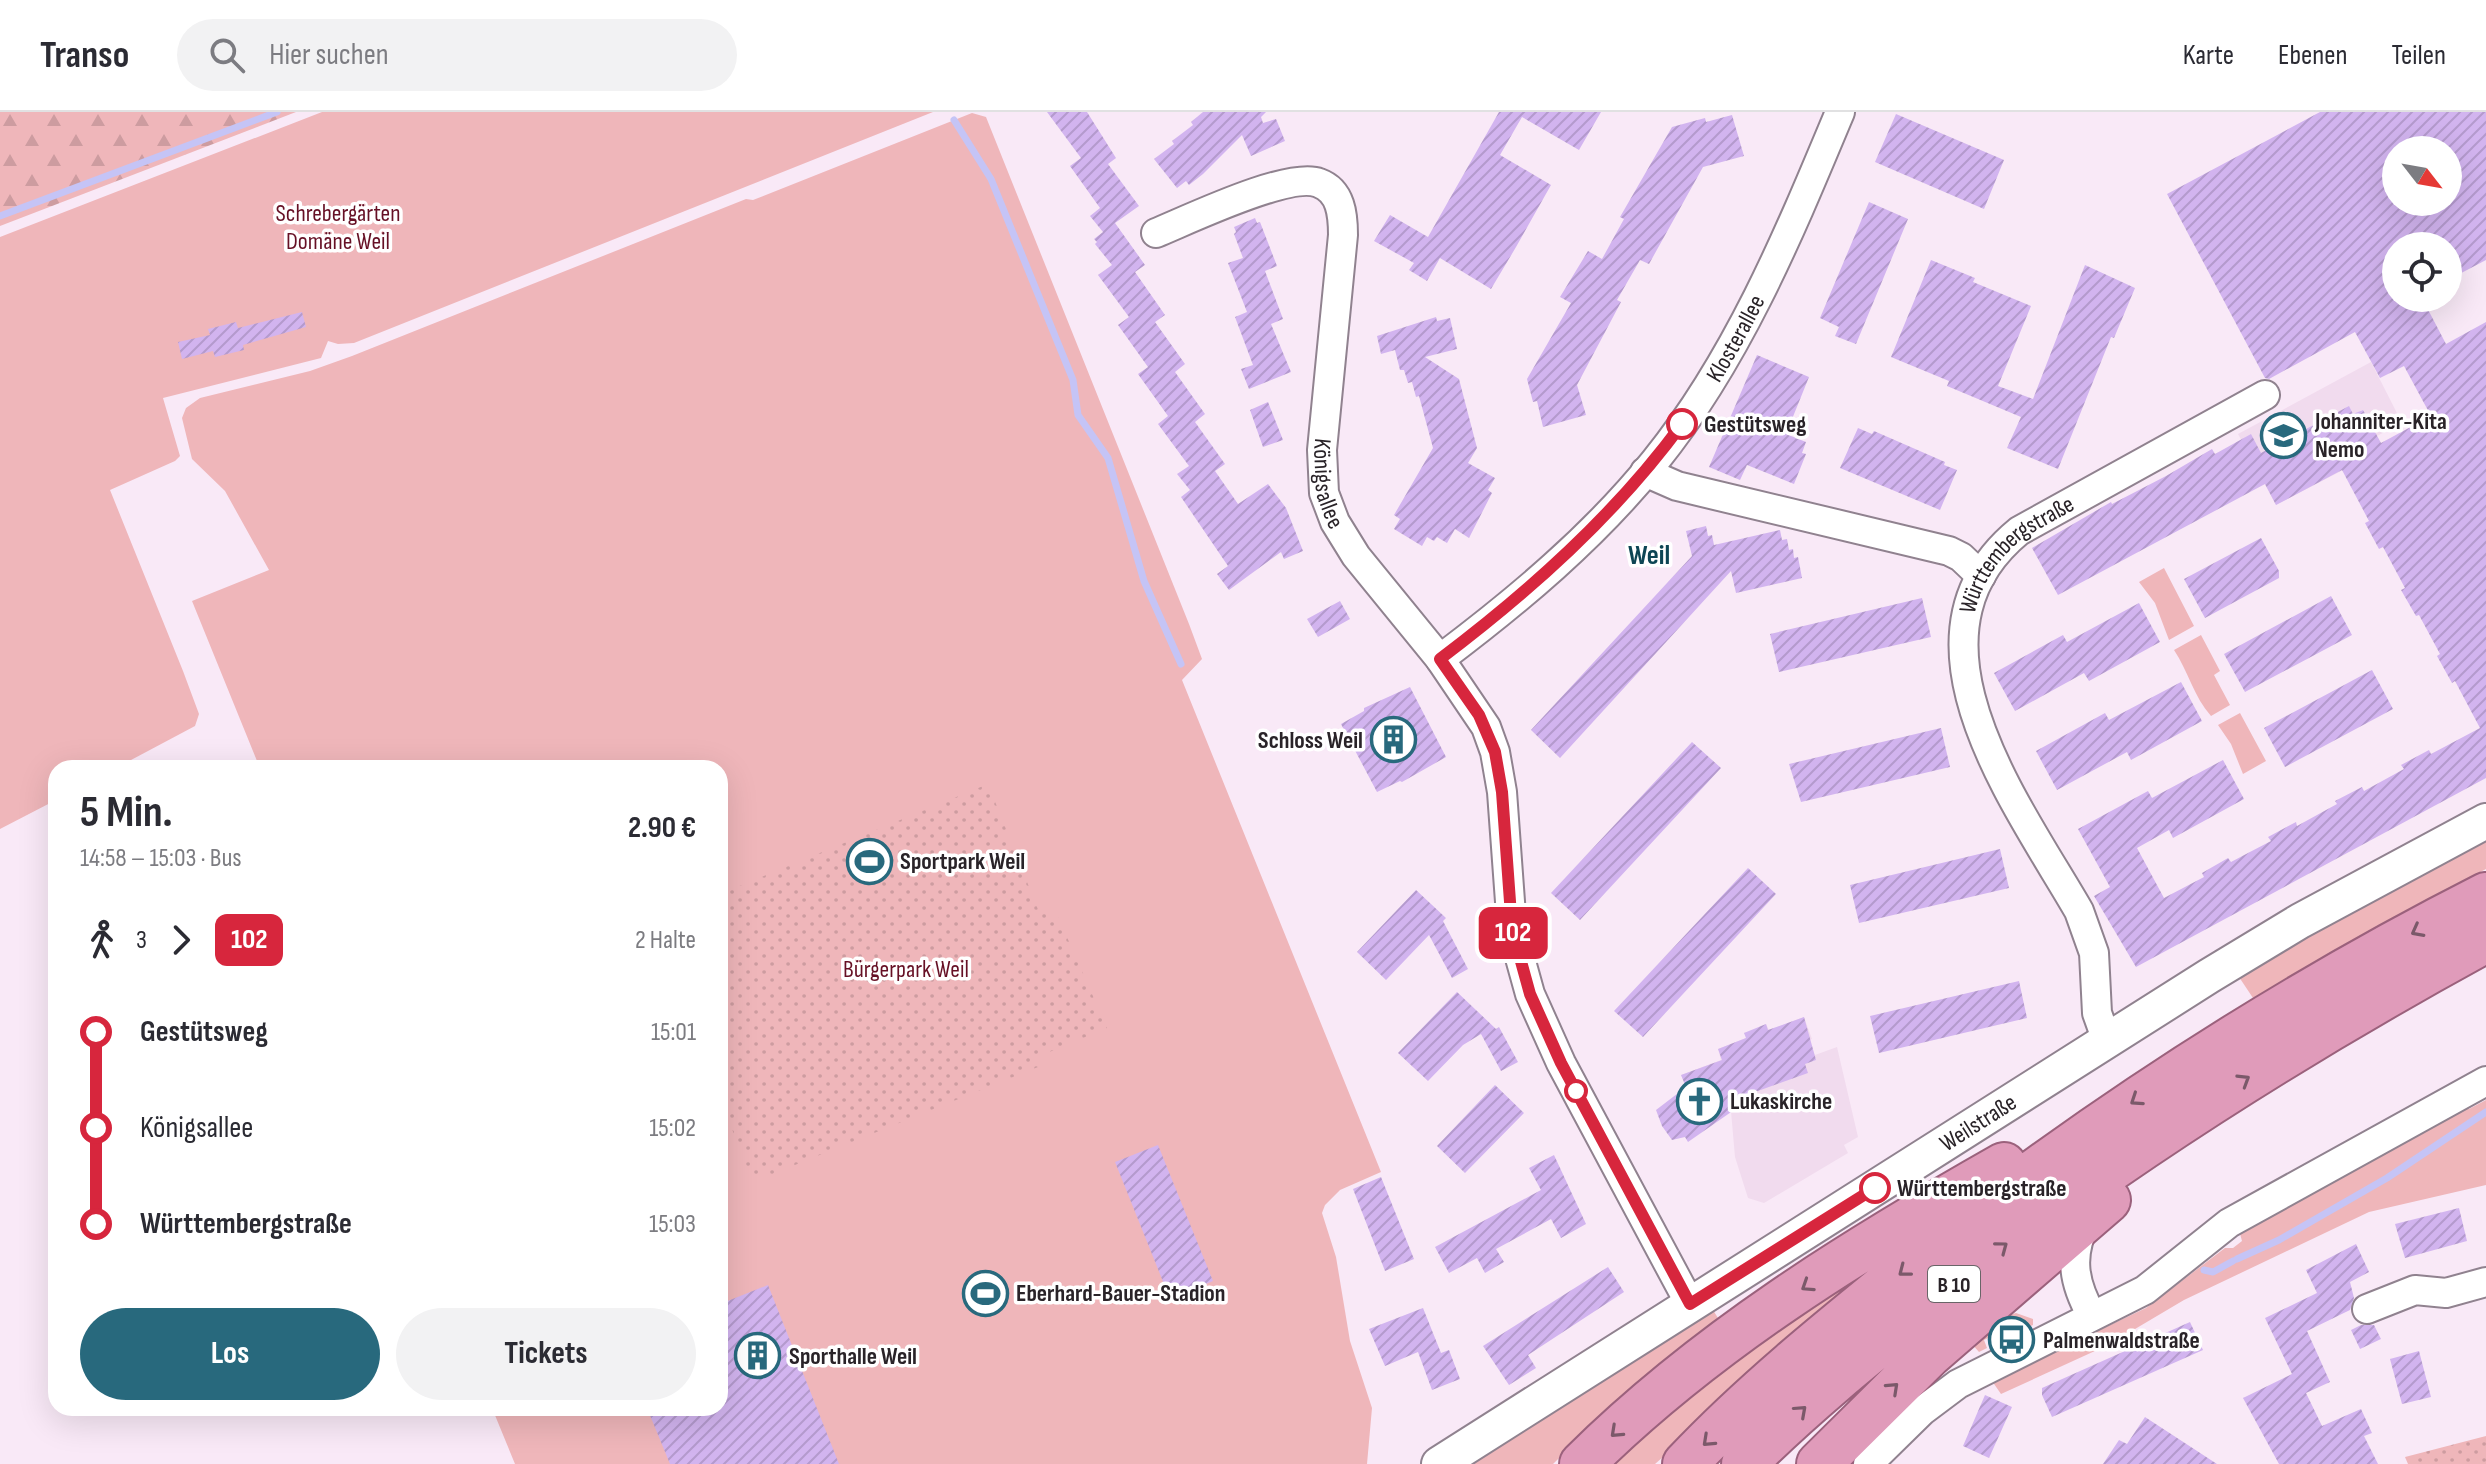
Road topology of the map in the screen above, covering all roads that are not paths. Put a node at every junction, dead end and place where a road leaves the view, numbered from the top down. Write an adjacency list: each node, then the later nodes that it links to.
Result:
1 (1840, 112): 4 (street, Klosterallee)
2 (1156, 233): 6 (street, Königsallee)
3 (2265, 395): 5 (street, Württembergstraße)
4 (1645, 472): 5 (street); 6 (street, Klosterallee)
5 (1981, 576): 10 (street, Württembergstraße)
6 (1440, 659): 18 (street, Königsallee)
7 (2486, 821): 10 (street, Weilstraße)
8 (2486, 895): 13 (highway, B 10, one-way to 13)
9 (2486, 940): 12 (highway, B 10, one-way to 9)
10 (2107, 1041): 18 (street, Weilstraße)
11 (2486, 1081): 20 (street)
12 (2179, 1122): 14 (highway, B 10); 24 (highway, B 10, one-way to 12)
13 (2078, 1139): 22 (highway, one-way to 22); 23 (highway, B 10, one-way to 23)
14 (2088, 1217): 15 (highway, B 10); 17 (street)
15 (2016, 1280): 17 (street); 25 (highway, B 10, one-way to 15)
16 (2486, 1282): 19 (street)
17 (2078, 1291): 20 (street)
18 (1690, 1304): 21 (street, Weilstraße)
19 (2367, 1309)
20 (2092, 1316): 26 (street)
21 (1439, 1464)
22 (1582, 1464)
23 (1685, 1464)
24 (1744, 1464)
25 (1819, 1464)
26 (1868, 1464)

